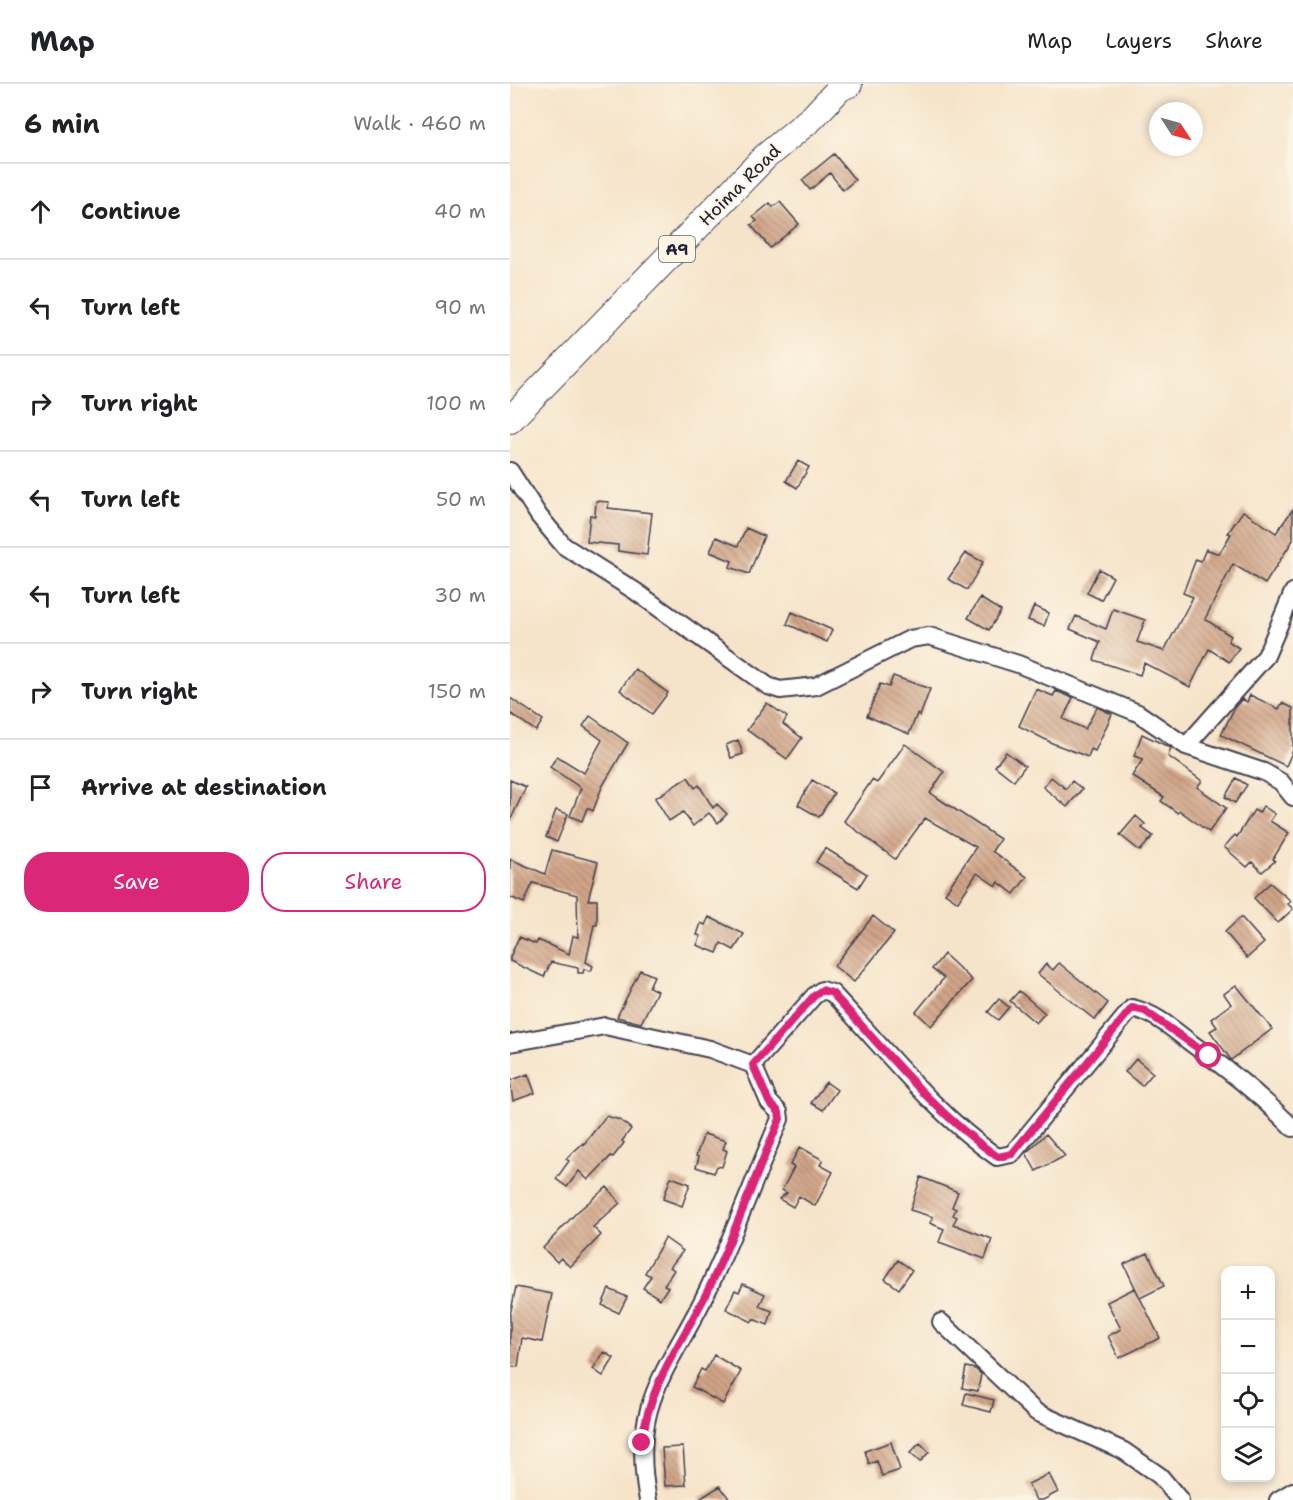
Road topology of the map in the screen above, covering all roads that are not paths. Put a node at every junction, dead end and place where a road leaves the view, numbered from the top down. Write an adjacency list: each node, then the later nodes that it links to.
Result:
1 (843, 85): 2 (main road, Hoima Road / A9)
2 (510, 420)
3 (510, 471): 5 (street)
4 (1293, 592): 5 (street)
5 (1186, 746): 6 (street)
6 (1293, 797)
7 (510, 1043): 8 (street)
8 (753, 1065): 9 (street); 12 (street)
9 (1293, 1128)
10 (940, 1322): 13 (street)
11 (1293, 1491): 14 (street)
12 (648, 1500)
13 (1180, 1500)
14 (1278, 1500)

